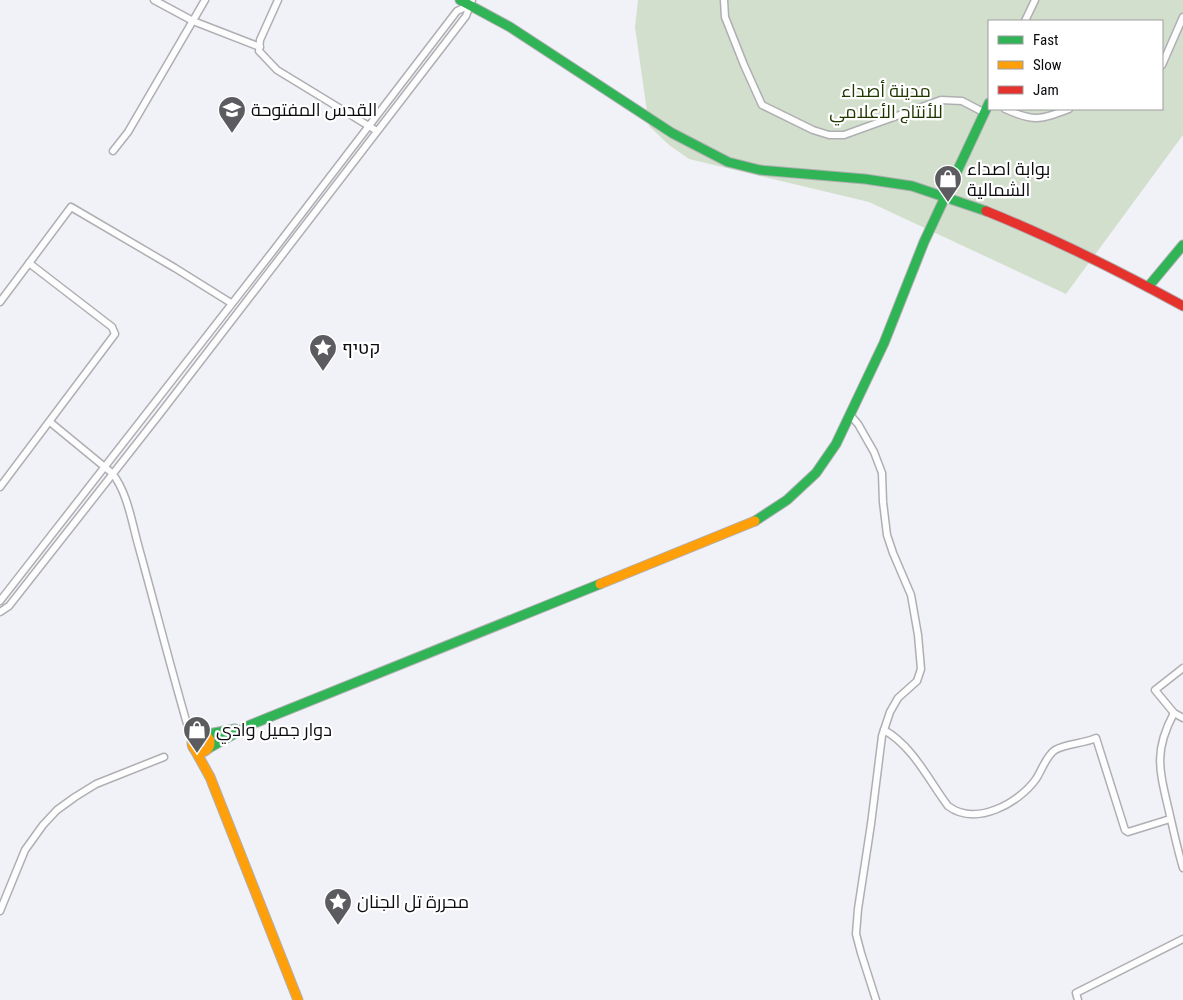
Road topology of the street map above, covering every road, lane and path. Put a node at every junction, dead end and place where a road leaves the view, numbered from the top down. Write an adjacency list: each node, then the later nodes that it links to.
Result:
1 (154, 0): 10 (street)
2 (205, 0): 10 (street)
3 (278, 0): 11 (street)
4 (460, 0): 7 (street)
5 (724, 0): 16 (street)
6 (1035, 0): 9 (street)
7 (470, 3): 17 (street); 18 (street); 20 (street)
8 (1183, 16): 12 (street)
9 (1025, 20)
10 (193, 21): 11 (street); 19 (street)
11 (260, 47): 17 (street)
12 (1163, 63)
13 (988, 105): 16 (street)
14 (1008, 110): 15 (street)
15 (1066, 110)
16 (985, 112): 20 (street)
17 (368, 126): 18 (street); 25 (street)
18 (377, 131): 30 (street)
19 (113, 151)
20 (946, 198): 23 (street); 27 (street)
21 (1183, 246): 23 (street)
22 (29, 264): 24 (street); 25 (street); 28 (street)
23 (1148, 286): 26 (street)
24 (0, 302)
25 (231, 303): 29 (street)
26 (1183, 306)
27 (851, 416): 37 (street); 38 (street)
28 (50, 422): 29 (street); 31 (street)
29 (104, 467): 30 (street); 32 (street)
30 (112, 473): 33 (street); 39 (street)
31 (0, 487)
32 (0, 602)
33 (0, 612)
34 (1183, 668): 35 (street)
35 (1174, 713): 36 (street); 43 (street)
36 (1183, 718)
37 (250, 725): 39 (street); 40 (street)
38 (884, 730): 43 (street); 48 (street)
39 (197, 740): 40 (street); 40 (street); 42 (street)
40 (208, 749): 42 (street)
41 (164, 757): 45 (street)
42 (210, 777): 47 (street)
43 (1170, 819): 44 (street)
44 (1183, 868)
45 (0, 911)
46 (1183, 939): 49 (street)
47 (298, 1000)
48 (876, 1000)
49 (1078, 1000)

